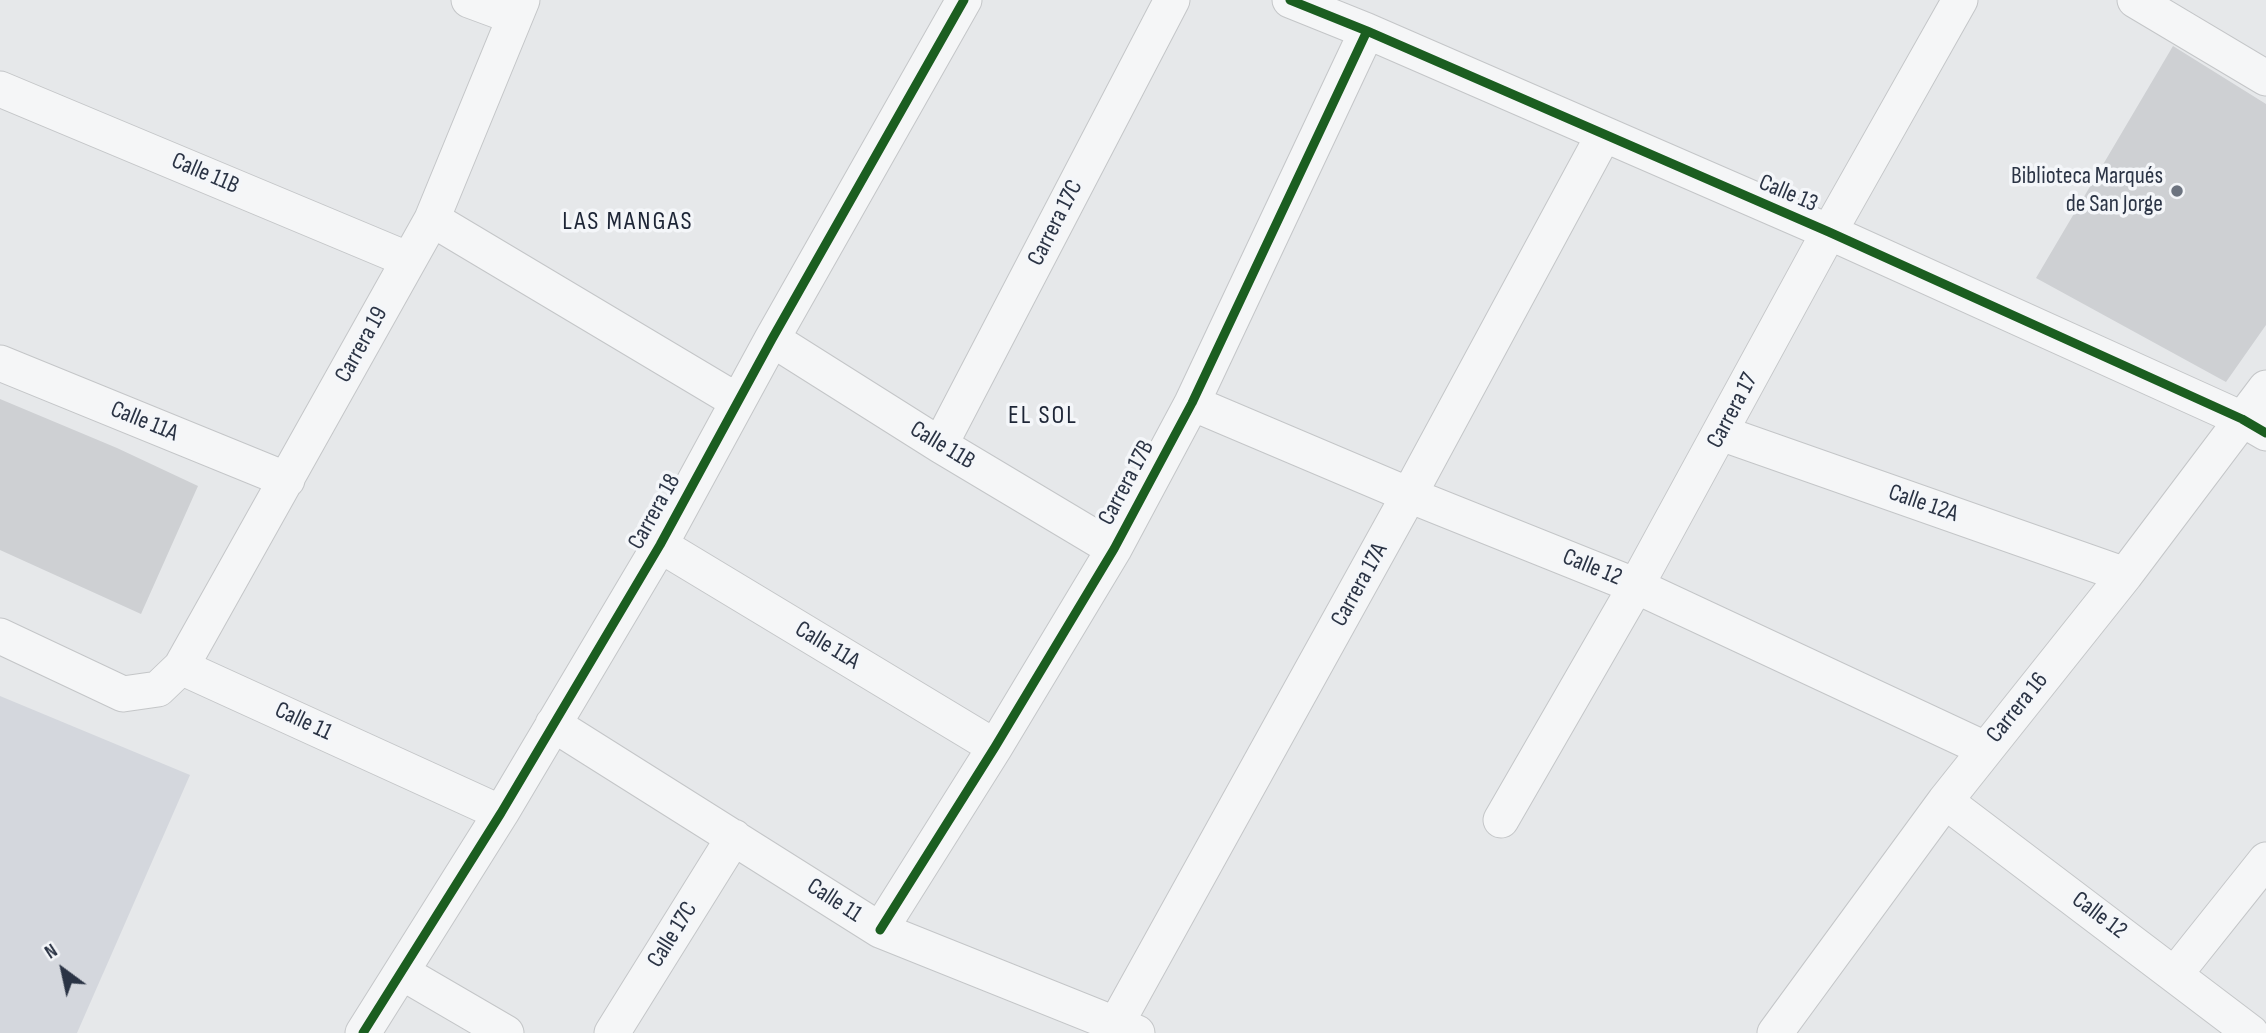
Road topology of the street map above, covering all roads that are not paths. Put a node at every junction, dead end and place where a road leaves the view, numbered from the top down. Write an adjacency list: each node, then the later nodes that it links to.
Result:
1 (469, 0): 7 (street)
2 (964, 0): 15 (street, Carrera 18)
3 (1172, 0): 22 (street, Carrera 17C)
4 (1290, 0): 8 (street, Calle 13)
5 (1959, 0): 13 (street, Carrera 17)
6 (2135, 0): 9 (street)
7 (518, 8): 12 (street, Carrera 19)
8 (1367, 31): 11 (street, Calle 13); 19 (street, Carrera 17B)
9 (2266, 78)
10 (0, 89): 14 (street, Calle 11B)
11 (1603, 135): 13 (street, Calle 13); 24 (street, Carrera 17A)
12 (432, 219): 14 (street, Carrera 19); 18 (street)
13 (1829, 232): 20 (street, Calle 13); 21 (street, Carrera 17)
14 (410, 260): 23 (street, Carrera 19)
15 (772, 339): 18 (street, Carrera 18); 22 (street, Calle 11B)
16 (0, 363): 23 (street, Calle 11A)
17 (2266, 388): 20 (street, Carrera 16)
18 (737, 401): 25 (street, Carrera 18)
19 (1192, 403): 24 (street, Calle 12); 26 (street, Carrera 17B)
20 (2254, 426): 27 (street, Carrera 16)
21 (1721, 433): 27 (street, Calle 12A); 28 (street, Carrera 17)
22 (940, 445): 26 (street, Calle 11B)
23 (287, 480): 30 (street, Carrera 19)
24 (1409, 495): 28 (street, Calle 12); 42 (street, Carrera 17A)
25 (660, 545): 31 (street, Carrera 18); 32 (street, Calle 11A)
26 (1114, 548): 32 (street, Carrera 17B)
27 (2125, 575): 33 (street, Carrera 16)
28 (1636, 586): 33 (street, Calle 12); 36 (street, Carrera 17)
29 (0, 636): 30 (street)
30 (177, 671): 35 (street, Calle 11)
31 (553, 724): 35 (street, Carrera 18); 37 (street, Calle 11)
32 (995, 747): 39 (street, Carrera 17B)
33 (1985, 749): 34 (street, Carrera 16)
34 (1945, 801): 41 (street, Calle 12); 46 (street, Carrera 16)
35 (501, 813): 40 (street, Carrera 18)
36 (1502, 820)
37 (734, 837): 39 (street, Calle 11); 45 (street, Calle 17C)
38 (2266, 860): 41 (street)
39 (880, 930): 42 (street, Calle 11)
40 (403, 973): 43 (street, Carrera 18); 44 (street)
41 (2175, 974): 47 (street, Calle 12)
42 (1124, 1030)
43 (363, 1033)
44 (506, 1033)
45 (611, 1033)
46 (1775, 1033)
47 (2251, 1033)

